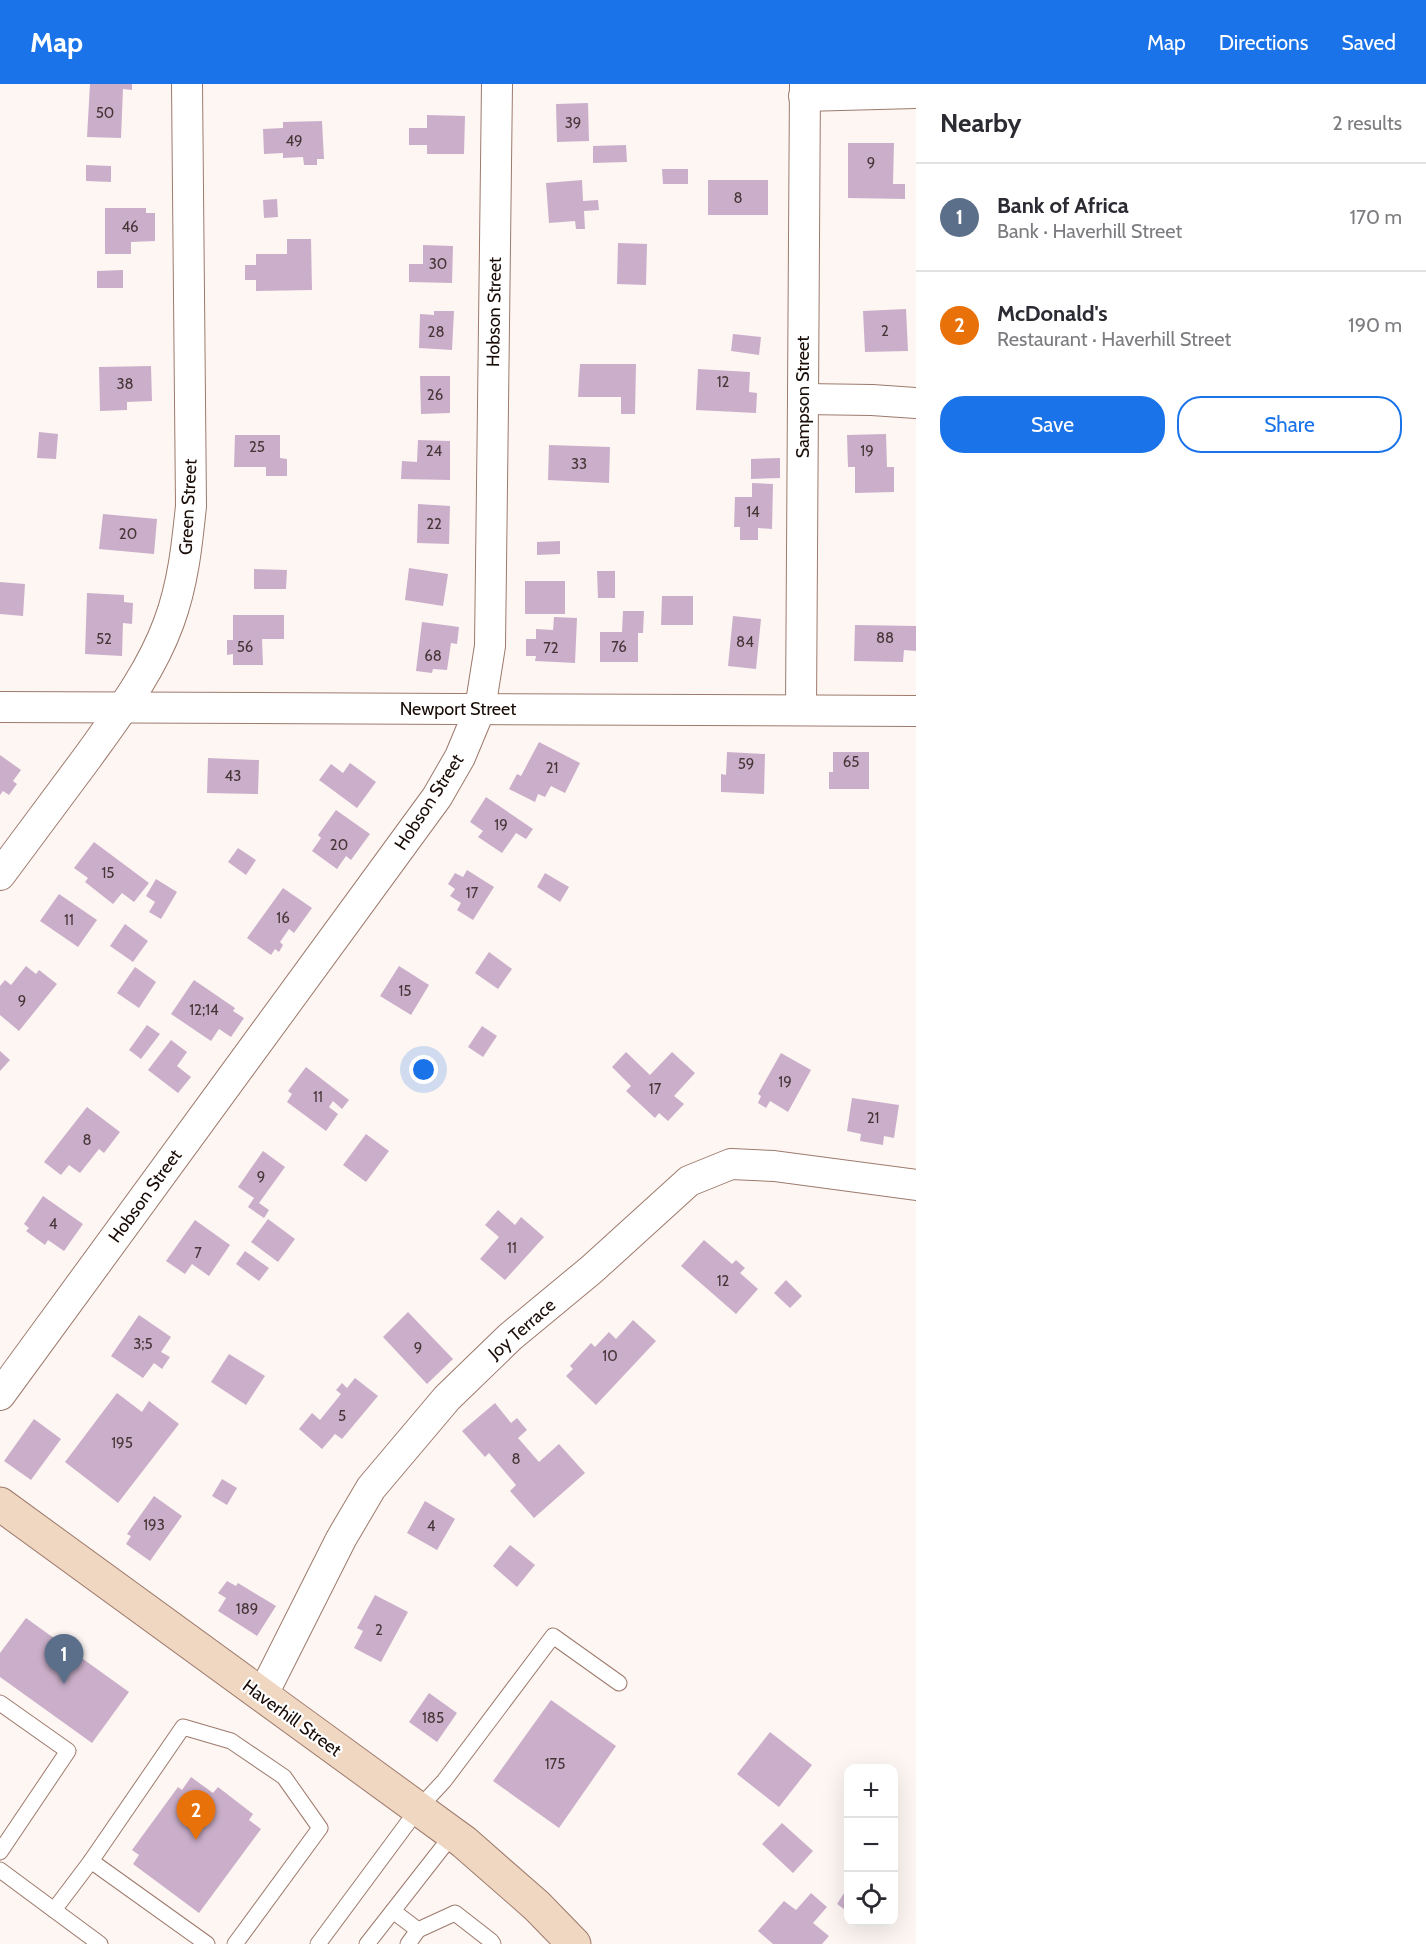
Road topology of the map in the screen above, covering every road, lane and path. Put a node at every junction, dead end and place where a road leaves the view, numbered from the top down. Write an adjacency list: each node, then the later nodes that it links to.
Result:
1 (187, 84): 8 (street, Green Street)
2 (496, 84): 9 (street, Hobson Street)
3 (804, 90): 4 (street); 5 (street, Sampson Street)
4 (916, 93)
5 (803, 399): 6 (street); 10 (street, Sampson Street)
6 (916, 403)
7 (0, 707): 8 (street, Newport Street)
8 (123, 708): 9 (street, Newport Street); 12 (street, Green Street)
9 (480, 709): 10 (street, Newport Street); 14 (street, Hobson Street)
10 (801, 710): 11 (street, Newport Street)
11 (916, 711)
12 (0, 875)
13 (916, 1185): 17 (street, Joy Terrace)
14 (0, 1395)
15 (0, 1504): 17 (main road, Haverhill Street)
16 (619, 1683): 19 (lane)
17 (262, 1696): 19 (main road, Haverhill Street)
18 (0, 1703): 21 (lane)
19 (418, 1809): 20 (main road, Haverhill Street); 31 (lane)
20 (453, 1834): 25 (lane); 27 (main road, Haverhill Street)
21 (0, 1852)
22 (91, 1861): 24 (lane); 29 (lane); 30 (lane)
23 (0, 1870): 24 (lane)
24 (54, 1910): 28 (lane)
25 (393, 1911): 26 (lane); 32 (lane)
26 (418, 1930): 33 (lane); 34 (lane)
27 (570, 1942)
28 (100, 1944)
29 (207, 1944)
30 (236, 1944)
31 (318, 1944)
32 (367, 1944)
33 (408, 1944)
34 (493, 1944)

